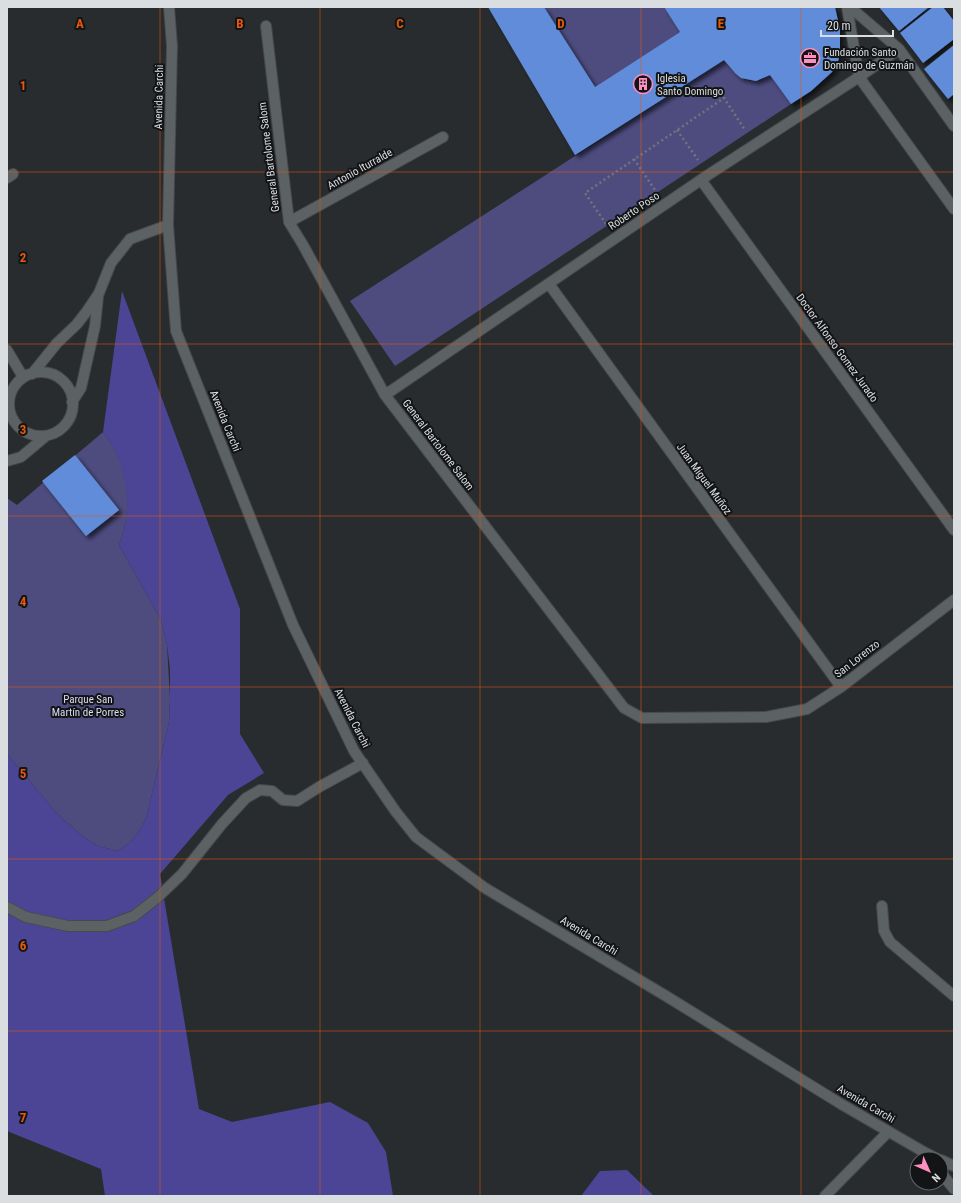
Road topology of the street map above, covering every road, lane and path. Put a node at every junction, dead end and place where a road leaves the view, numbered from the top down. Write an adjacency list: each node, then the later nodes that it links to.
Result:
1 (169, 7): 16 (street, Avenida Carchi)
2 (847, 7): 6 (street)
3 (850, 7): 5 (street)
4 (266, 26): 15 (street, General Bartolome Salom)
5 (899, 49): 6 (street, Roberto Poso); 7 (street)
6 (859, 77): 10 (street, Roberto Poso); 14 (street)
7 (954, 126)
8 (677, 130): 10 (path); 11 (path); 12 (path)
9 (443, 137): 15 (street, Antonio Iturralde)
10 (754, 144): 12 (street, Roberto Poso)
11 (634, 159): 13 (path); 17 (path)
12 (705, 177): 13 (street, Roberto Poso); 27 (street, Doctor Alfonso Gomez Jurado)
13 (665, 205): 17 (street, Roberto Poso)
14 (954, 209)
15 (289, 222): 22 (street, General Bartolome Salom)
16 (168, 225): 19 (street); 31 (street, Avenida Carchi)
17 (615, 238): 18 (street, Roberto Poso)
18 (548, 284): 22 (street, Roberto Poso); 29 (street, Juan Miguel Muñoz)
19 (99, 293): 21 (street); 23 (street)
20 (7, 350): 21 (street)
21 (28, 376): 23 (street); 24 (street)
22 (385, 395): 30 (street, General Bartolome Salom)
23 (72, 402): 25 (street)
24 (9, 415): 25 (street)
25 (46, 436): 26 (street)
26 (7, 462)
27 (954, 530)
28 (954, 600): 29 (street, San Lorenzo)
29 (841, 687): 30 (street, San Lorenzo)
30 (766, 717)
31 (362, 763): 33 (street); 35 (street, Avenida Carchi)
32 (882, 906): 34 (street)
33 (7, 907)
34 (954, 996)
35 (888, 1132): 36 (street, Avenida Carchi); 37 (street)
36 (920, 1151)
37 (825, 1196)

